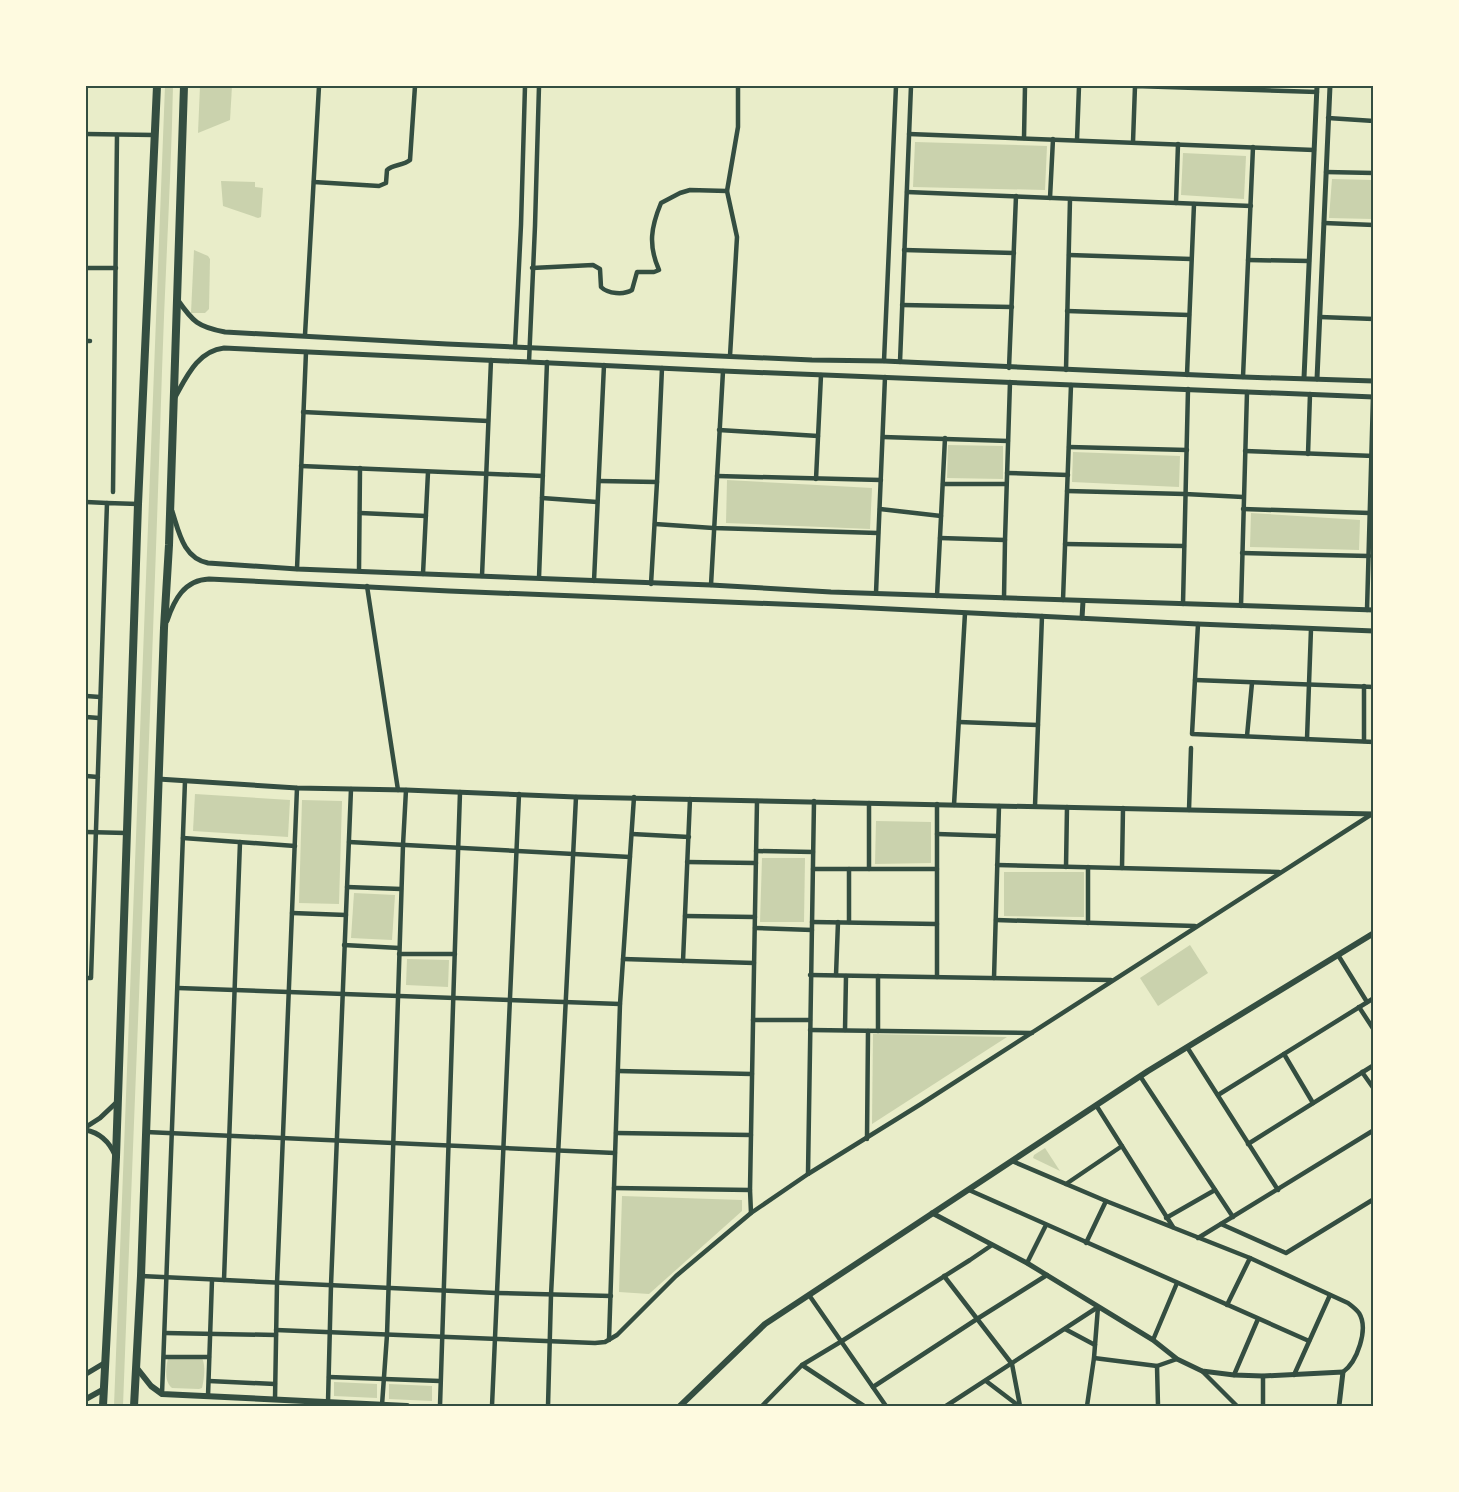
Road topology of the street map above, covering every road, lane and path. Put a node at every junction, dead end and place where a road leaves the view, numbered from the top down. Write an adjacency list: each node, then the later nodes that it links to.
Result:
1 (156, 86): 21 (highway)
2 (184, 86): 55 (highway)
3 (319, 86): 33 (street)
4 (415, 86): 33 (street)
5 (525, 86): 43 (street)
6 (539, 86): 45 (street)
7 (738, 86): 34 (street)
8 (896, 86): 29 (street)
9 (911, 86): 19 (street)
10 (1025, 86): 22 (street)
11 (1079, 86): 24 (street)
12 (1190, 86): 14 (street); 25 (street)
13 (1330, 86): 16 (street)
14 (1256, 88): 15 (street)
15 (1317, 89): 28 (street)
16 (1328, 117): 17 (street); 31 (street)
17 (1374, 121)
18 (86, 134): 20 (street)
19 (909, 134): 22 (street); 30 (street)
20 (117, 135): 21 (street); 53 (street)
21 (154, 135): 129 (highway)
22 (1024, 138): 23 (street)
23 (1053, 140): 24 (street); 37 (street)
24 (1077, 140): 25 (street)
25 (1133, 142): 26 (street)
26 (1178, 144): 27 (street); 39 (street)
27 (1253, 147): 28 (street); 41 (street)
28 (1314, 150): 51 (street)
29 (893, 152): 30 (street); 70 (street)
30 (908, 152): 35 (street)
31 (1326, 172): 32 (street); 42 (street)
32 (1374, 173)
33 (314, 182): 62 (street)
34 (728, 191): 54 (street); 67 (street)
35 (906, 192): 36 (street); 46 (street)
36 (1016, 196): 37 (street); 47 (street)
37 (1050, 198): 38 (street)
38 (1070, 199): 39 (street); 48 (street)
39 (1176, 203): 40 (street)
40 (1194, 204): 41 (street); 49 (street)
41 (1251, 206): 50 (street)
42 (1324, 223): 44 (street); 60 (street)
43 (521, 225): 45 (street); 64 (street)
44 (1374, 225)
45 (535, 226): 54 (street)
46 (904, 250): 47 (street); 56 (street)
47 (1014, 253): 57 (street)
48 (1069, 255): 49 (street); 58 (street)
49 (1191, 259): 59 (street)
50 (1248, 260): 51 (street); 83 (street)
51 (1309, 261): 84 (street)
52 (86, 268): 53 (street)
53 (116, 268): 122 (street)
54 (532, 268): 65 (street)
55 (177, 299): 62 (street); 94 (highway)
56 (902, 305): 57 (street); 73 (street)
57 (1012, 307): 76 (street)
58 (1067, 311): 59 (street); 77 (street)
59 (1189, 315): 81 (street)
60 (1320, 317): 61 (street); 85 (street)
61 (1374, 319)
62 (305, 335): 63 (street)
63 (421, 343): 64 (street); 68 (street)
64 (515, 347): 65 (street)
65 (529, 348): 67 (street); 71 (street)
66 (306, 352): 68 (street); 94 (street); 95 (street)
67 (730, 356): 70 (street)
68 (421, 357): 69 (street)
69 (491, 360): 71 (street); 96 (street)
70 (884, 361): 73 (street)
71 (529, 362): 72 (street)
72 (547, 362): 74 (street); 113 (street)
73 (900, 362): 76 (street)
74 (604, 365): 75 (street); 117 (street)
75 (662, 368): 78 (street); 118 (street)
76 (1009, 368): 77 (street)
77 (1065, 370): 79 (street)
78 (723, 371): 80 (street); 97 (street)
79 (1153, 373): 81 (street); 89 (street)
80 (822, 375): 82 (street); 98 (street)
81 (1187, 375): 83 (street)
82 (885, 377): 87 (street); 99 (street)
83 (1243, 377): 84 (street)
84 (1304, 378): 85 (street)
85 (1317, 379): 86 (street)
86 (1374, 381)
87 (1010, 382): 88 (street); 101 (street)
88 (1071, 385): 89 (street); 102 (street)
89 (1152, 388): 90 (street)
90 (1188, 389): 91 (street); 103 (street)
91 (1247, 392): 92 (street); 104 (street)
92 (1310, 394): 93 (street); 105 (street)
93 (1373, 397): 106 (street)
94 (173, 401): 130 (highway)
95 (303, 412): 96 (street); 107 (street)
96 (488, 421): 110 (street)
97 (719, 430): 98 (street); 114 (street)
98 (818, 436): 115 (street)
99 (883, 437): 100 (street); 116 (street)
100 (945, 438): 101 (street); 119 (street)
101 (1008, 441): 111 (street)
102 (1069, 447): 103 (street); 112 (street)
103 (1187, 450): 123 (street)
104 (1245, 451): 105 (street); 124 (street)
105 (1308, 453): 106 (street)
106 (1373, 456): 134 (street)
107 (301, 466): 108 (street); 147 (street)
108 (360, 468): 109 (street); 133 (street)
109 (428, 472): 110 (street); 135 (street)
110 (486, 473): 113 (street); 151 (street)
111 (1007, 473): 112 (street); 120 (street)
112 (1068, 475): 121 (street)
113 (543, 476): 125 (street)
114 (717, 476): 115 (street); 138 (street)
115 (816, 479): 116 (street)
116 (881, 480): 131 (street)
117 (598, 481): 118 (street); 127 (street)
118 (657, 482): 137 (street)
119 (943, 484): 120 (street); 136 (street)
120 (1006, 484): 141 (street)
121 (1067, 491): 123 (street); 142 (street)
122 (112, 492)
123 (1185, 494): 124 (street); 143 (street)
124 (1243, 497): 132 (street)
125 (542, 498): 127 (street); 152 (street)
126 (86, 502): 128 (street)
127 (597, 502): 153 (street)
128 (107, 503): 129 (street); 184 (street)
129 (138, 504): 220 (highway)
130 (170, 506): 146 (street); 175 (highway)
131 (880, 509): 136 (street); 139 (street)
132 (1243, 509): 134 (street); 144 (street)
133 (360, 513): 135 (street); 148 (street)
134 (1370, 513): 145 (street)
135 (426, 516): 149 (street)
136 (941, 516): 140 (street)
137 (655, 524): 138 (street); 156 (street)
138 (713, 528): 139 (street); 157 (street)
139 (878, 533): 161 (street)
140 (940, 538): 141 (street); 162 (street)
141 (1005, 540): 164 (street)
142 (1065, 544): 143 (street); 165 (street)
143 (1184, 546): 167 (street)
144 (1242, 553): 145 (street); 169 (street)
145 (1369, 556): 170 (street)
146 (258, 567): 147 (street); 154 (street)
147 (297, 569): 148 (street)
148 (359, 571): 149 (street)
149 (423, 574): 150 (street)
150 (450, 576): 151 (street); 159 (street)
151 (482, 576): 152 (street)
152 (539, 578): 153 (street)
153 (594, 581): 155 (street)
154 (257, 582): 158 (street); 175 (street)
155 (621, 582): 156 (street); 163 (street)
156 (651, 584): 157 (street)
157 (711, 585): 160 (street)
158 (367, 586): 159 (street); 200 (street)
159 (449, 591): 163 (street)
160 (831, 592): 161 (street); 168 (street)
161 (876, 593): 162 (street)
162 (937, 596): 164 (street)
163 (620, 597): 168 (street)
164 (1004, 598): 165 (street)
165 (1063, 600): 166 (street)
166 (1083, 601): 167 (street); 173 (street)
167 (1183, 604): 169 (street)
168 (830, 606): 171 (street)
169 (1241, 606): 170 (street)
170 (1370, 610)
171 (965, 613): 172 (street); 187 (street)
172 (1042, 616): 173 (street); 188 (street)
173 (1082, 618): 174 (street)
174 (1198, 624): 176 (street); 178 (street)
175 (164, 628): 196 (highway)
176 (1311, 629): 177 (street); 180 (street)
177 (1374, 631)
178 (1195, 680): 179 (street); 189 (street)
179 (1252, 683): 180 (street); 189 (street)
180 (1308, 685): 181 (street); 190 (street)
181 (1364, 686): 182 (street); 191 (street)
182 (1374, 687)
183 (86, 696): 184 (street)
184 (100, 697): 186 (street)
185 (86, 717): 186 (street)
186 (99, 718): 195 (street)
187 (959, 722): 188 (street); 211 (street)
188 (1038, 725): 213 (street)
189 (1247, 736): 190 (street)
190 (1307, 739): 191 (street)
191 (1364, 741): 192 (street)
192 (1374, 742)
193 (1191, 748): 216 (street)
194 (86, 776): 195 (street)
195 (98, 777): 219 (street)
196 (158, 779): 197 (street); 314 (highway)
197 (185, 782): 198 (street); 225 (street)
198 (297, 788): 199 (street); 229 (street)
199 (351, 789): 200 (street); 227 (street)
200 (398, 790): 201 (street)
201 (406, 790): 202 (street); 228 (street)
202 (460, 792): 203 (street); 230 (street)
203 (519, 794): 204 (street); 231 (street)
204 (576, 797): 205 (street); 234 (street)
205 (634, 797): 206 (street); 221 (street)
206 (690, 798): 207 (street); 224 (street)
207 (757, 801): 208 (street); 232 (street)
208 (814, 801): 209 (street); 233 (street)
209 (869, 803): 210 (street); 244 (street)
210 (937, 804): 211 (street); 222 (street)
211 (954, 805): 212 (street)
212 (999, 806): 213 (street); 223 (street)
213 (1035, 806): 214 (street)
214 (1067, 807): 215 (street); 239 (street)
215 (1123, 808): 216 (street); 242 (street)
216 (1189, 810): 217 (street)
217 (1373, 814): 246 (street)
218 (86, 831): 219 (street)
219 (96, 832): 220 (street); 250 (street)
220 (126, 833): 309 (highway)
221 (632, 834): 224 (street); 235 (street)
222 (937, 834): 223 (street); 245 (street)
223 (998, 836): 238 (street)
224 (689, 837): 236 (street)
225 (183, 838): 226 (street); 280 (street)
226 (240, 842): 229 (street); 281 (street)
227 (349, 842): 228 (street); 247 (street)
228 (403, 845): 230 (street); 248 (street)
229 (295, 846): 251 (street)
230 (458, 848): 231 (street); 267 (street)
231 (517, 851): 234 (street); 287 (street)
232 (756, 851): 233 (street); 237 (street)
233 (813, 852): 241 (street)
234 (573, 854): 235 (street); 288 (street)
235 (630, 856): 269 (street)
236 (687, 862): 237 (street); 253 (street)
237 (756, 863): 254 (street)
238 (997, 865): 239 (street); 255 (street)
239 (1066, 867): 240 (street)
240 (1088, 867): 242 (street); 259 (street)
241 (813, 868): 243 (street); 256 (street)
242 (1122, 868): 246 (street)
243 (849, 869): 244 (street); 258 (street)
244 (869, 869): 245 (street)
245 (937, 869): 260 (street)
246 (1281, 873): 261 (street)
247 (347, 887): 248 (street); 252 (street)
248 (401, 889): 266 (street)
249 (86, 892): 250 (street)
250 (94, 892): 277 (street)
251 (292, 913): 252 (street); 282 (street)
252 (346, 915): 265 (street)
253 (685, 916): 254 (street); 270 (street)
254 (755, 917): 262 (street)
255 (996, 921): 259 (street); 278 (street)
256 (812, 922): 257 (street); 263 (street)
257 (838, 922): 258 (street); 273 (street)
258 (849, 922): 260 (street)
259 (1088, 923): 261 (street)
260 (937, 924): 276 (street)
261 (1197, 926): 279 (street)
262 (755, 928): 263 (street); 271 (street)
263 (812, 930): 272 (street)
264 (1374, 933): 268 (main road)
265 (344, 945): 266 (street); 283 (street)
266 (399, 951): 267 (street); 284 (street)
267 (455, 954): 285 (street)
268 (1338, 955): 289 (street); 300 (main road)
269 (623, 959): 270 (street); 290 (street)
270 (683, 961): 271 (street)
271 (754, 963): 292 (street)
272 (810, 975): 273 (street); 293 (street)
273 (836, 975): 274 (street)
274 (846, 976): 275 (street); 295 (street)
275 (878, 976): 276 (street); 298 (street)
276 (937, 977): 278 (street)
277 (86, 978)
278 (994, 978): 279 (street)
279 (1113, 980): 299 (street)
280 (178, 988): 281 (street); 315 (street)
281 (234, 990): 282 (street); 318 (street)
282 (289, 992): 283 (street); 319 (street)
283 (342, 994): 284 (street); 321 (street)
284 (398, 996): 285 (street); 322 (street)
285 (454, 998): 287 (street); 324 (street)
286 (1374, 998): 289 (street)
287 (510, 1000): 288 (street); 326 (street)
288 (566, 1002): 290 (street); 327 (street)
289 (1367, 1002): 291 (street)
290 (621, 1004): 303 (street)
291 (1359, 1007): 296 (street); 301 (street)
292 (753, 1020): 293 (street); 305 (street)
293 (810, 1020): 294 (street)
294 (810, 1030): 295 (street); 331 (street)
295 (845, 1030): 297 (street)
296 (1374, 1030)
297 (868, 1031): 298 (street); 320 (street)
298 (878, 1031): 299 (street)
299 (1032, 1033): 320 (street)
300 (1187, 1047): 306 (main road); 308 (street)
301 (1284, 1054): 308 (street); 310 (street)
302 (1374, 1065): 304 (street)
303 (618, 1071): 305 (street); 316 (street)
304 (1362, 1072): 307 (street); 310 (street)
305 (752, 1074): 317 (street)
306 (1140, 1076): 311 (main road); 336 (street)
307 (1374, 1089)
308 (1218, 1095): 323 (street)
309 (118, 1101): 312 (street); 329 (highway)
310 (1313, 1103): 323 (street)
311 (1096, 1105): 325 (street); 330 (main road)
312 (86, 1129): 329 (street)
313 (1374, 1130): 337 (street)
314 (146, 1132): 315 (street); 353 (highway)
315 (172, 1133): 318 (street); 355 (street)
316 (616, 1133): 317 (street); 328 (street)
317 (751, 1136): 334 (street)
318 (229, 1137): 319 (street); 357 (street)
319 (283, 1139): 321 (street); 358 (street)
320 (867, 1139): 331 (street)
321 (337, 1141): 322 (street); 360 (street)
322 (394, 1144): 324 (street); 361 (street)
323 (1248, 1144): 337 (street)
324 (449, 1146): 326 (street); 362 (street)
325 (1122, 1146): 332 (street); 343 (street)
326 (503, 1148): 327 (street); 363 (street)
327 (558, 1151): 328 (street); 366 (street)
328 (615, 1153): 333 (street)
329 (116, 1157): 390 (highway)
330 (1012, 1161): 332 (street); 335 (main road)
331 (807, 1174): 340 (street)
332 (1066, 1184): 339 (street)
333 (614, 1188): 334 (street); 367 (street)
334 (750, 1190): 340 (street)
335 (969, 1190): 341 (main road); 345 (street)
336 (1215, 1190): 342 (street); 343 (street)
337 (1278, 1190): 342 (street)
338 (1374, 1199): 344 (street)
339 (1106, 1201): 346 (street); 348 (street)
340 (751, 1213): 380 (street)
341 (932, 1213): 349 (street); 364 (main road)
342 (1233, 1217): 344 (street)
343 (1166, 1218): 346 (street)
344 (1221, 1224): 347 (street)
345 (1046, 1225): 348 (street); 351 (street)
346 (1174, 1229): 347 (street)
347 (1198, 1238): 350 (street)
348 (1086, 1243): 359 (street)
349 (992, 1245): 351 (street); 354 (street)
350 (1250, 1258): 365 (street); 368 (street)
351 (1027, 1263): 352 (street)
352 (1047, 1275): 369 (street); 370 (street)
353 (141, 1276): 355 (street); 394 (highway)
354 (944, 1276): 370 (street); 383 (street)
355 (167, 1277): 356 (street); 375 (street)
356 (212, 1280): 357 (street); 376 (street)
357 (224, 1280): 358 (street)
358 (278, 1283): 360 (street); 373 (street)
359 (1177, 1283): 368 (street); 381 (street)
360 (331, 1286): 361 (street); 374 (street)
361 (389, 1288): 362 (street); 377 (street)
362 (444, 1291): 363 (street); 378 (street)
363 (496, 1293): 366 (street); 379 (street)
364 (809, 1294): 383 (street); 422 (main road)
365 (1330, 1294): 384 (street); 396 (street)
366 (551, 1295): 367 (street); 382 (street)
367 (611, 1296): 380 (street)
368 (1227, 1305): 371 (street)
369 (1098, 1307): 372 (street); 381 (street); 385 (street)
370 (977, 1319): 391 (street); 407 (street)
371 (1258, 1319): 384 (street); 398 (street)
372 (1065, 1329): 385 (street); 391 (street)
373 (276, 1332): 374 (street); 376 (street); 406 (street)
374 (330, 1332): 377 (street); 401 (street)
375 (165, 1333): 376 (street); 386 (street)
376 (210, 1334): 387 (street)
377 (387, 1335): 378 (street); 402 (street)
378 (443, 1337): 379 (street); 404 (street)
379 (495, 1339): 382 (street); 420 (street)
380 (609, 1340): 382 (street)
381 (1153, 1340): 389 (street)
382 (550, 1341): 421 (street)
383 (842, 1341): 392 (street); 407 (street)
384 (1309, 1341): 400 (street)
385 (1095, 1345): 388 (street)
386 (164, 1357): 387 (street); 409 (street)
387 (209, 1357): 403 (street)
388 (1094, 1358): 393 (street); 427 (street)
389 (1177, 1359): 393 (street); 395 (street)
390 (105, 1362): 397 (street); 408 (highway)
391 (1012, 1364): 405 (street); 426 (street)
392 (802, 1365): 415 (street); 423 (street)
393 (1157, 1366): 428 (street)
394 (136, 1367): 409 (main road); 417 (highway)
395 (1202, 1371): 398 (street); 429 (street)
396 (1343, 1372): 400 (street); 431 (street)
397 (86, 1374)
398 (1234, 1376): 399 (street)
399 (1263, 1376): 400 (street); 430 (street)
400 (1294, 1376)
401 (329, 1377): 402 (street); 413 (street)
402 (383, 1379): 404 (street); 414 (street)
403 (208, 1381): 406 (street); 410 (street)
404 (440, 1381): 419 (street)
405 (986, 1381): 425 (street); 426 (street)
406 (275, 1384): 412 (street)
407 (873, 1388): 424 (street)
408 (105, 1389): 411 (main road); 416 (highway)
409 (162, 1394): 410 (main road)
410 (208, 1396): 412 (main road)
411 (86, 1399)
412 (275, 1399): 413 (main road)
413 (328, 1402): 414 (main road)
414 (382, 1405): 418 (main road)
415 (763, 1406)
416 (103, 1407)
417 (134, 1407)
418 (407, 1407)
419 (440, 1407)
420 (492, 1407)
421 (548, 1407)
422 (680, 1407)
423 (864, 1407)
424 (886, 1407)
425 (946, 1407)
426 (1020, 1407)
427 (1087, 1407)
428 (1158, 1407)
429 (1237, 1407)
430 (1263, 1407)
431 (1339, 1407)

